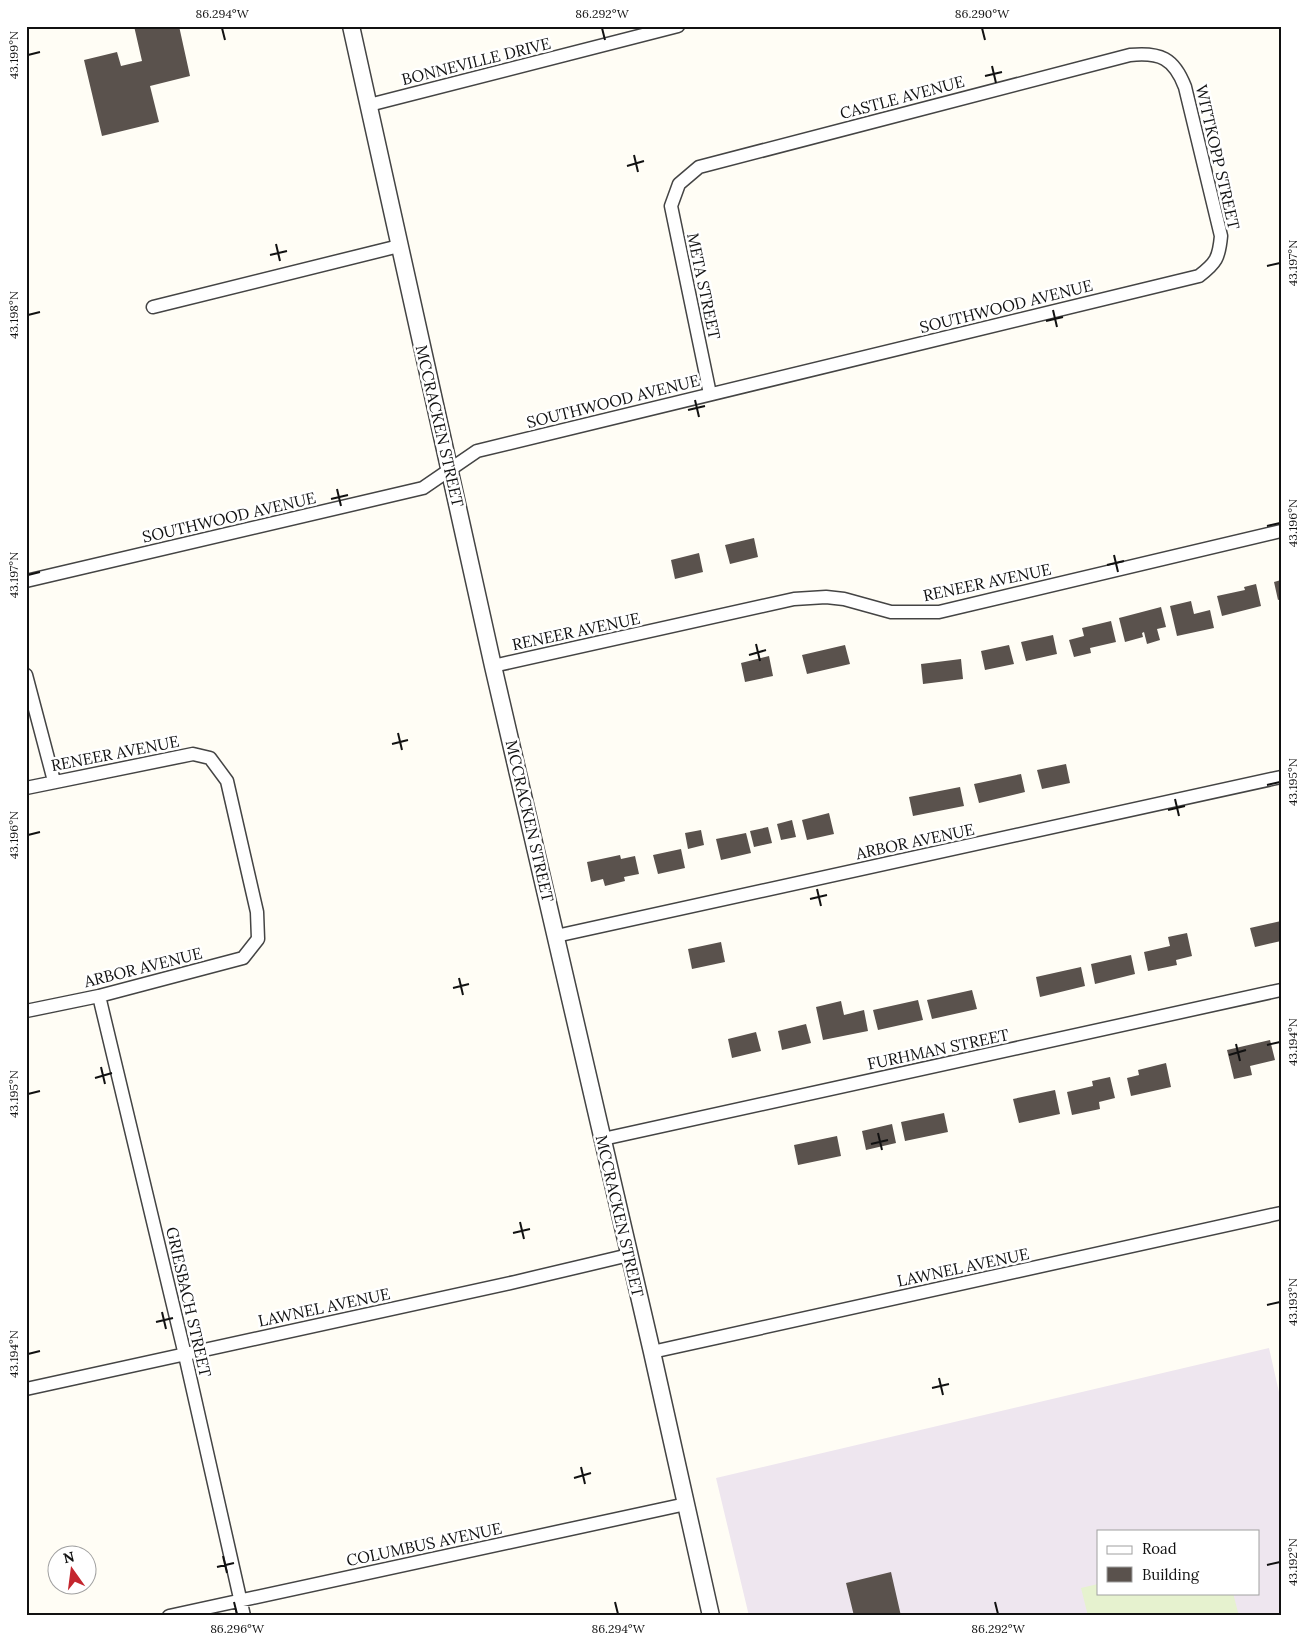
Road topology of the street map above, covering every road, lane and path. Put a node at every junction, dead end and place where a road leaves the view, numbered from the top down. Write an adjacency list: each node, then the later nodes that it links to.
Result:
1 (351, 26): 4 (street, MCCRACKEN STREET)
2 (678, 26): 4 (street, BONNEVILLE DRIVE)
3 (1167, 60): 5 (street, CASTLE AVENUE); 7 (street, WITTKOPP STREET)
4 (369, 105): 6 (street, MCCRACKEN STREET)
5 (680, 184): 9 (street, META STREET)
6 (399, 246): 8 (street); 10 (street, MCCRACKEN STREET)
7 (1213, 266): 9 (street, SOUTHWOOD AVENUE)
8 (153, 307)
9 (710, 394): 10 (street, SOUTHWOOD AVENUE)
10 (449, 469): 12 (street, SOUTHWOOD AVENUE); 13 (street, MCCRACKEN STREET)
11 (1281, 531): 13 (street, RENEER AVENUE)
12 (26, 580)
13 (494, 666): 18 (street, MCCRACKEN STREET)
14 (26, 674): 16 (street)
15 (1281, 777): 18 (street, ARBOR AVENUE)
16 (54, 782): 17 (street, RENEER AVENUE); 19 (street, RENEER AVENUE)
17 (26, 788)
18 (556, 936): 23 (street, MCCRACKEN STREET)
19 (258, 939): 21 (street, ARBOR AVENUE)
20 (1281, 990): 23 (street, FURHMAN STREET)
21 (99, 996): 22 (street, ARBOR AVENUE); 27 (street, GRIESBACH STREET)
22 (26, 1011)
23 (603, 1139): 25 (street, MCCRACKEN STREET)
24 (1281, 1213): 26 (street, LAWNEL AVENUE)
25 (629, 1255): 26 (street, MCCRACKEN STREET); 27 (street, LAWNEL AVENUE)
26 (652, 1352): 29 (street, MCCRACKEN STREET)
27 (185, 1355): 28 (street, LAWNEL AVENUE); 30 (street, GRIESBACH STREET)
28 (26, 1389)
29 (686, 1504): 30 (street, COLUMBUS AVENUE); 33 (street, MCCRACKEN STREET)
30 (241, 1599): 31 (street, COLUMBUS AVENUE); 32 (street, GRIESBACH STREET)
31 (169, 1616)
32 (244, 1616)
33 (710, 1616)

